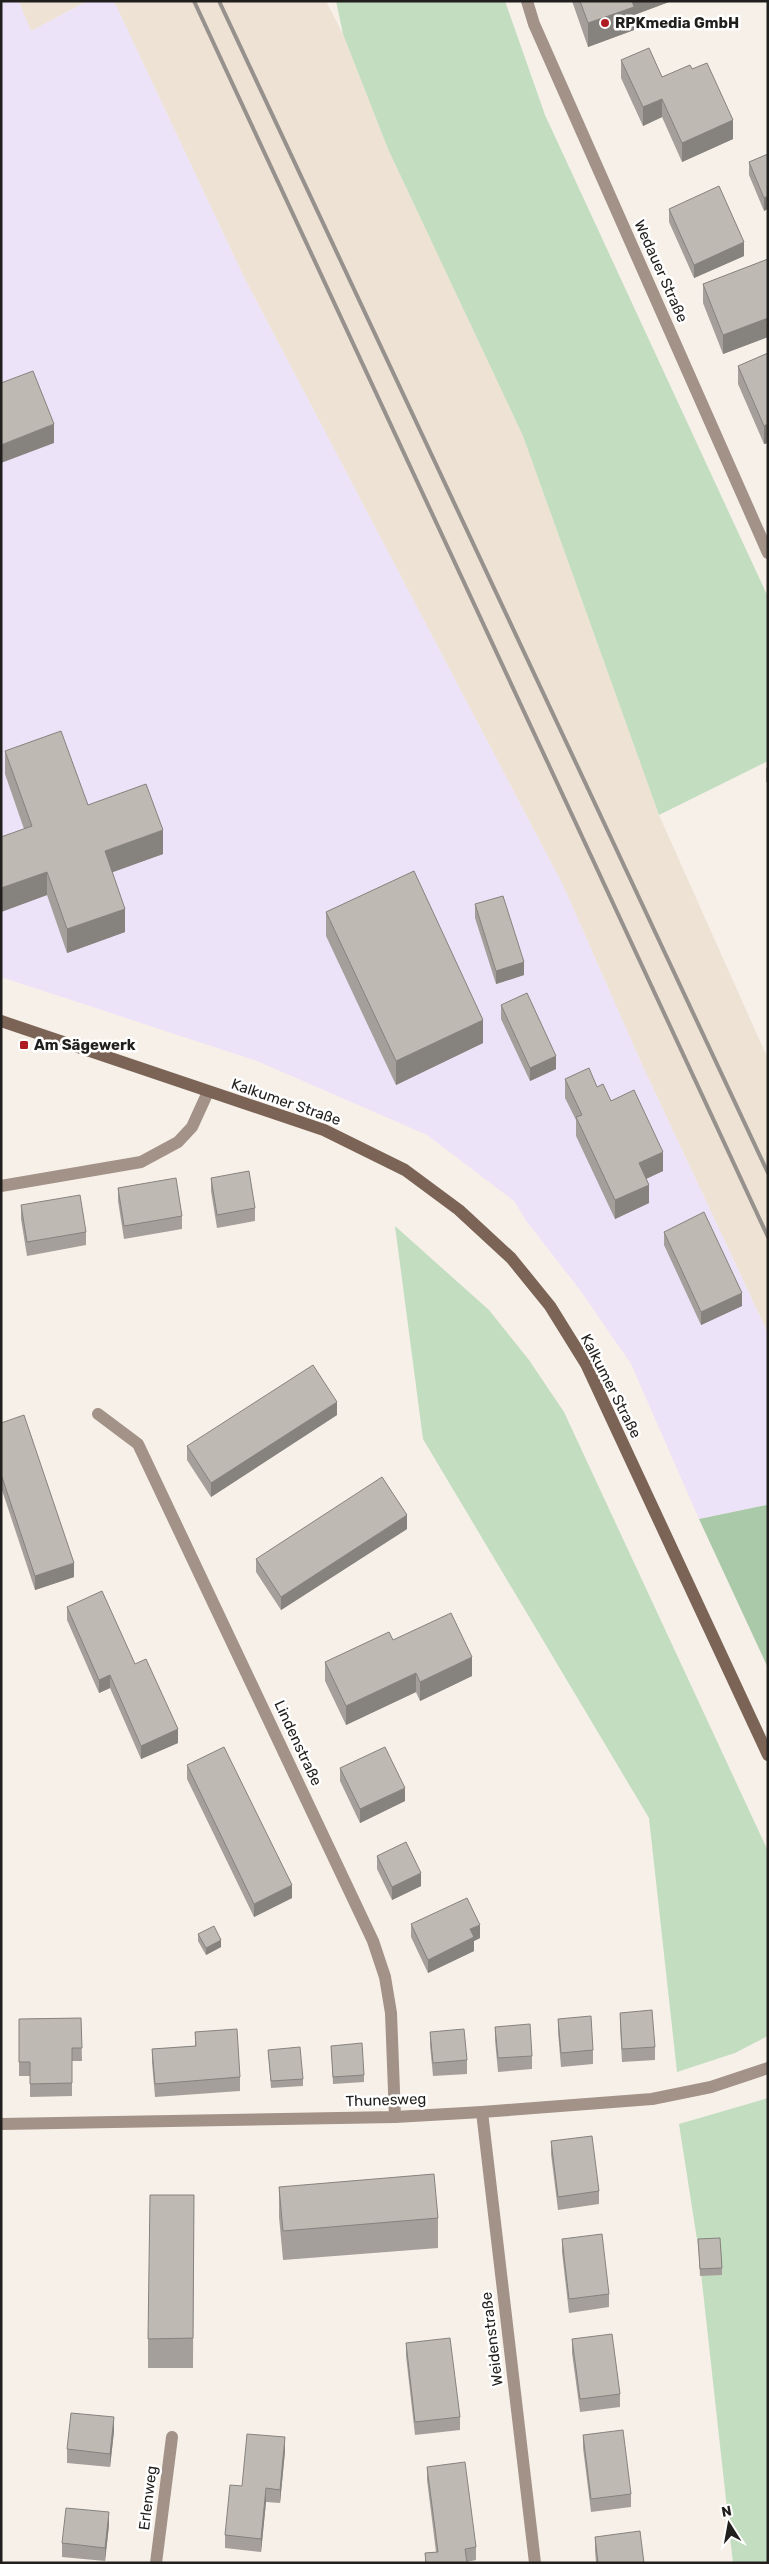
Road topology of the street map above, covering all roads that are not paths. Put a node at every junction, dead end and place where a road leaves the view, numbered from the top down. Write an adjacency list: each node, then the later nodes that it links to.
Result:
1 (527, 1): 2 (street, Wedauer Straße)
2 (768, 553)
3 (1, 1021): 4 (main road, Kalkumer Straße)
4 (208, 1092): 5 (street); 7 (main road, Kalkumer Straße)
5 (1, 1186)
6 (98, 1414): 10 (street, Lindenstraße)
7 (768, 1755)
8 (768, 2068): 9 (street, Thunesweg)
9 (482, 2112): 10 (street, Thunesweg); 14 (street, Weidenstraße)
10 (395, 2116): 11 (street, Thunesweg)
11 (1, 2124)
12 (172, 2437): 13 (street, Erlenweg)
13 (156, 2563)
14 (535, 2563)

